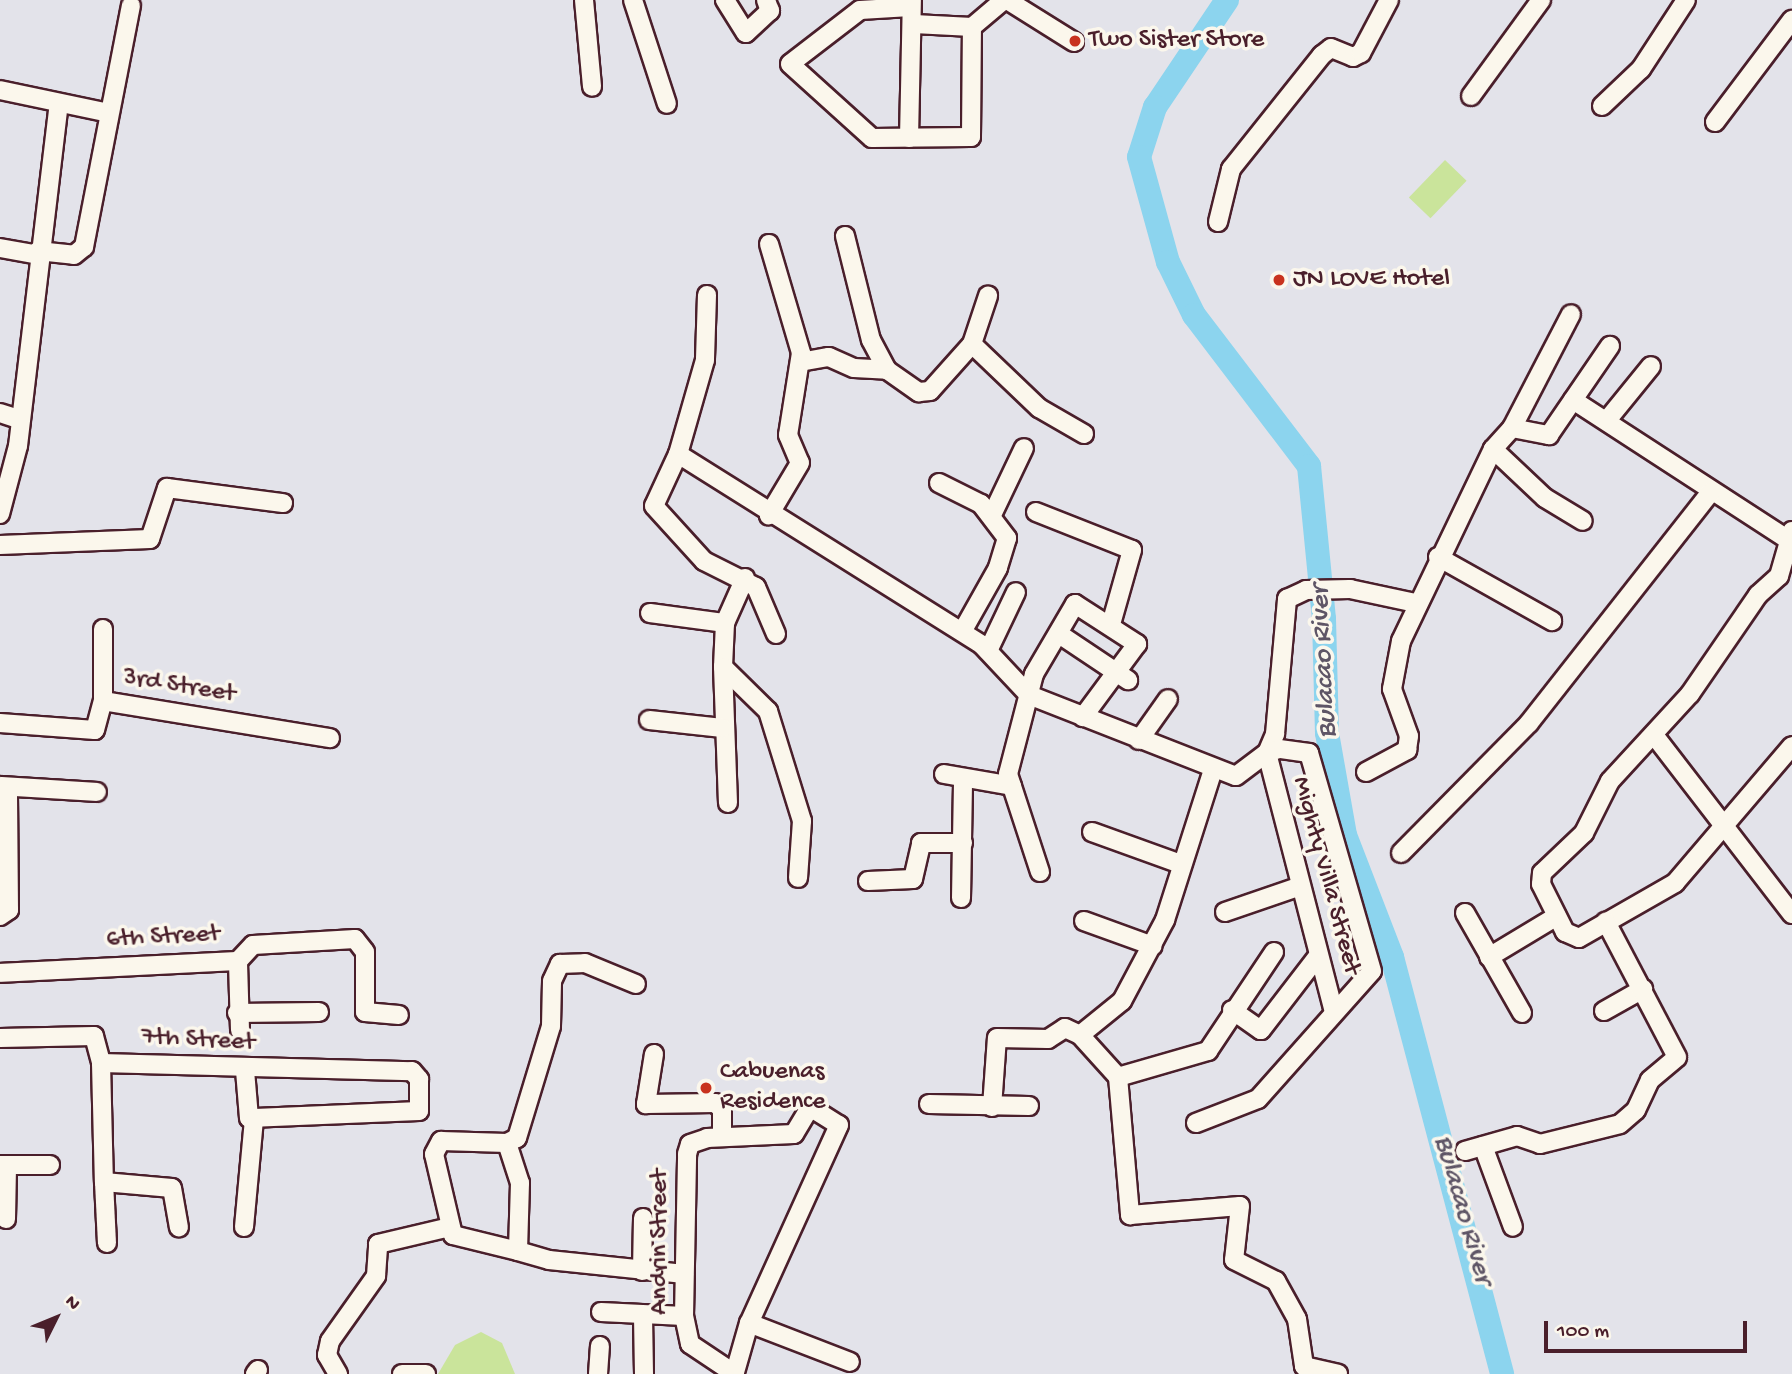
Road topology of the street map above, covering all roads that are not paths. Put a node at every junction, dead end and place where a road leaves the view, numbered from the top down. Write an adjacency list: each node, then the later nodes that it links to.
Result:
1 (584, 0): 14 (street)
2 (634, 0): 18 (street)
3 (725, 0): 4 (street)
4 (766, 0)
5 (1006, 0): 12 (street); 13 (street)
6 (1389, 0): 23 (street)
7 (1541, 0): 16 (street)
8 (1686, 0): 19 (street)
9 (131, 6): 20 (street)
10 (912, 10): 12 (street); 22 (street); 22 (street)
11 (1792, 20): 21 (street)
12 (972, 27): 22 (street)
13 (1074, 42)
14 (592, 87)
15 (0, 90): 17 (street)
16 (1471, 96)
17 (59, 103): 20 (street); 27 (street)
18 (667, 104)
19 (1602, 106)
20 (109, 113): 27 (street)
21 (1715, 122)
22 (909, 138)
23 (1218, 222)
24 (845, 236): 35 (street)
25 (769, 244): 33 (street)
26 (0, 248): 27 (street)
27 (38, 253): 38 (street)
28 (707, 295): 44 (street)
29 (988, 296): 31 (street)
30 (1571, 314): 40 (street)
31 (972, 344): 35 (street); 41 (street)
32 (1610, 346): 36 (street)
33 (800, 362): 35 (street); 51 (street)
34 (1651, 366): 39 (street)
35 (887, 370)
36 (1573, 400): 39 (street); 40 (street)
37 (0, 413): 38 (street)
38 (18, 419): 46 (street)
39 (1608, 419): 47 (street)
40 (1512, 428): 43 (street)
41 (1084, 434)
42 (1024, 448): 52 (street)
43 (1493, 449): 53 (street); 56 (street)
44 (678, 454): 51 (street); 57 (street)
45 (939, 483): 52 (street)
46 (5, 486): 50 (street)
47 (1711, 492): 54 (street); 94 (street)
48 (283, 503): 55 (street)
49 (1036, 512): 63 (street)
50 (0, 514)
51 (769, 515): 65 (street)
52 (992, 515): 65 (street)
53 (1583, 521)
54 (1789, 535): 78 (street)
55 (0, 545)
56 (1438, 557): 59 (street); 61 (street)
57 (745, 578): 62 (street); 66 (street)
58 (1016, 592): 68 (street)
59 (1416, 603): 82 (street); 84 (street)
60 (650, 613): 62 (street)
61 (1552, 621)
62 (725, 623): 69 (street)
63 (1111, 624): 70 (street); 71 (street)
64 (103, 629): 73 (street)
65 (962, 632): 68 (street)
66 (776, 634)
67 (1065, 638): 70 (street)
68 (988, 651): 71 (street)
69 (723, 667): 77 (street); 97 (street)
70 (1123, 676): 74 (street)
71 (1028, 695): 74 (street); 88 (street)
72 (1168, 699): 80 (street)
73 (103, 701): 76 (street, 3rd Street); 79 (street, 3rd Street)
74 (1083, 717): 80 (street)
75 (649, 720): 77 (street)
76 (0, 723)
77 (723, 728): 90 (street)
78 (1654, 735): 91 (street); 105 (street)
79 (330, 738)
80 (1139, 740): 83 (street)
81 (1792, 746): 91 (street)
82 (1267, 753): 83 (street); 99 (street, Mighty Villa Street); 119 (street)
83 (1213, 770): 95 (street)
84 (1366, 772)
85 (944, 774): 86 (street)
86 (963, 779): 88 (street); 93 (street)
87 (4, 786): 89 (street); 104 (street)
88 (1012, 786): 96 (street)
89 (97, 792)
90 (728, 803)
91 (1727, 824): 103 (street); 107 (street)
92 (1092, 832): 95 (street)
93 (963, 843): 98 (street); 100 (street)
94 (1401, 853)
95 (1181, 864): 108 (street)
96 (1040, 872)
97 (798, 878)
98 (868, 881)
99 (1298, 887): 101 (street); 110 (street, Mighty Villa Street)
100 (961, 898)
101 (1225, 912)
102 (1465, 914): 111 (street)
103 (1792, 914)
104 (0, 916)
105 (1557, 916): 107 (street); 111 (street)
106 (1083, 921): 108 (street)
107 (1606, 922): 115 (street)
108 (1153, 946): 122 (street)
109 (1274, 951): 116 (street)
110 (1318, 956): 116 (street); 119 (street, Mighty Villa Street)
111 (1489, 957): 120 (street)
112 (238, 961): 113 (street, 6th Street); 118 (street); 121 (street, 6th Street)
113 (0, 972)
114 (636, 984): 134 (street)
115 (1643, 989): 117 (street); 135 (street)
116 (1232, 1010): 127 (street)
117 (1604, 1011)
118 (319, 1012)
119 (1334, 1012): 132 (street)
120 (1522, 1013)
121 (399, 1015)
122 (1080, 1035): 127 (street); 130 (street)
123 (0, 1038): 125 (street)
124 (654, 1054): 133 (street)
125 (101, 1063): 126 (street, 7th Street); 139 (street)
126 (245, 1070): 131 (street); 131 (street, 7th Street)
127 (1118, 1077): 163 (street)
128 (929, 1104): 130 (street)
129 (1029, 1106): 130 (street)
130 (992, 1107)
131 (254, 1119): 143 (street)
132 (1196, 1123)
133 (714, 1137): 149 (street, Andrin Street); 153 (street)
134 (507, 1143): 144 (street); 147 (street)
135 (1483, 1146): 136 (street); 145 (street)
136 (1465, 1151)
137 (50, 1164): 138 (street)
138 (3, 1165): 140 (street)
139 (104, 1182): 142 (street); 146 (street)
140 (6, 1219)
141 (643, 1219): 148 (street)
142 (179, 1227)
143 (244, 1227)
144 (450, 1227): 147 (street); 158 (street)
145 (1513, 1227)
146 (107, 1243)
147 (518, 1251): 148 (street)
148 (642, 1272): 149 (street)
149 (684, 1274): 152 (street, Andrin Street)
150 (601, 1312): 151 (street)
151 (643, 1316): 152 (street); 162 (street)
152 (684, 1316): 156 (street, Andrin Street)
153 (749, 1323): 155 (street); 157 (street)
154 (600, 1346): 161 (street)
155 (850, 1362)
156 (711, 1367): 157 (street, Andrin Street)
157 (735, 1373)
158 (338, 1374)
159 (402, 1374): 160 (street)
160 (426, 1374)
161 (598, 1374)
162 (644, 1374)
163 (1338, 1374)

